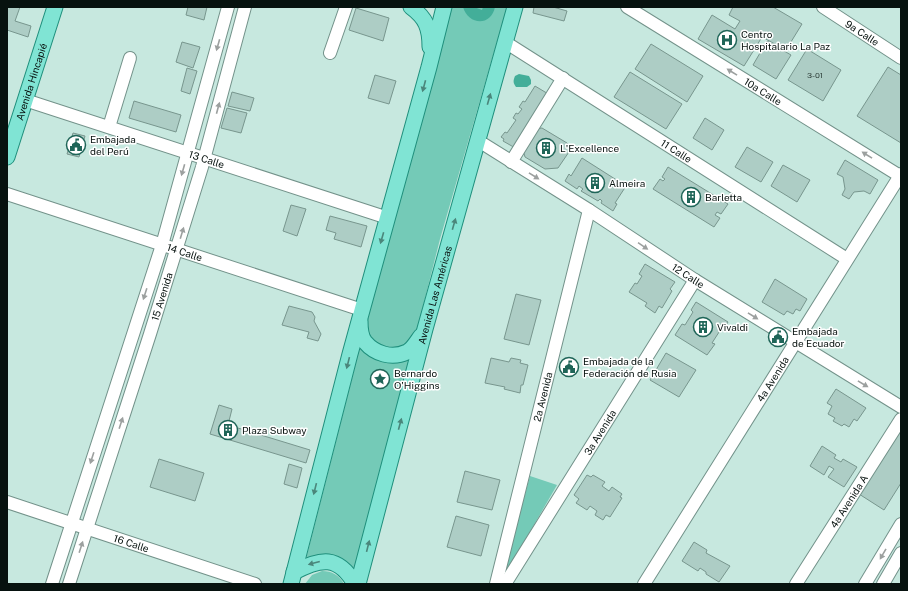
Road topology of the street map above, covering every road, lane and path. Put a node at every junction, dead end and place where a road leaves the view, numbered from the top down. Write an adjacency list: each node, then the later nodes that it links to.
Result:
1 (55, 7): 16 (main road, Avenida Hincapié)
2 (228, 7): 19 (street, 15 Avenida, one-way to 19)
3 (245, 7): 21 (street, 15 Avenida, one-way to 3)
4 (346, 7): 11 (street)
5 (411, 7): 14 (main road)
6 (444, 7): 14 (main road)
7 (627, 7): 23 (street, 10a Calle, one-way to 7)
8 (823, 7): 13 (street, 9a Calle)
9 (514, 9): 10 (main road, Avenida Las Américas)
10 (505, 42): 15 (street, 11 Calle); 18 (main road, Avenida Las Américas, one-way to 10)
11 (330, 53)
12 (130, 58): 17 (street)
13 (901, 58)
14 (429, 67): 26 (main road, one-way to 26)
15 (563, 78): 22 (street); 29 (street, 11 Calle)
16 (25, 100): 17 (street, 13 Calle); 20 (main road, Avenida Hincapié)
17 (109, 127): 19 (street, 13 Calle)
18 (477, 140): 22 (street, 12 Calle); 32 (main road, Avenida Las Américas, one-way to 18)
19 (187, 152): 21 (street, 13 Calle); 27 (street, 15 Avenida, one-way to 27)
20 (7, 156)
21 (204, 158): 26 (street, 13 Calle); 28 (street, 15 Avenida, one-way to 21)
22 (511, 162): 25 (street, 12 Calle, one-way to 25)
23 (900, 175): 29 (street, 4a Avenida)
24 (7, 194): 27 (street, 14 Calle)
25 (590, 210): 30 (street, 12 Calle, one-way to 30); 47 (street, 2a Avenida)
26 (388, 218): 31 (main road, one-way to 31)
27 (162, 245): 28 (street, 14 Calle); 37 (street, 15 Avenida, one-way to 37)
28 (176, 250): 31 (street, 14 Calle); 39 (street, 15 Avenida, one-way to 28)
29 (847, 259): 33 (street, 4a Avenida)
30 (695, 280): 33 (street, 12 Calle, one-way to 33); 48 (street, 3a Avenida)
31 (361, 314): 32 (main road); 41 (main road, one-way to 41)
32 (425, 329): 46 (main road, Avenida Las Américas, one-way to 32)
33 (795, 343): 34 (street, 12 Calle, one-way to 34); 49 (street, 4a Avenida)
34 (901, 407)
35 (901, 419): 50 (street, 4a Avenida A)
36 (7, 502): 37 (street, 16 Calle)
37 (72, 523): 39 (street, 16 Calle); 42 (street, 15 Avenida)
38 (901, 524): 51 (street, one-way to 51)
39 (86, 528): 43 (street, 15 Avenida, one-way to 39); 44 (street, 16 Calle)
40 (901, 553): 52 (street)
41 (293, 578): 45 (main road, one-way to 41)
42 (52, 584)
43 (69, 584)
44 (255, 584)
45 (355, 584)
46 (358, 584)
47 (496, 584)
48 (505, 584)
49 (644, 584)
50 (796, 584)
51 (865, 584)
52 (883, 584)

